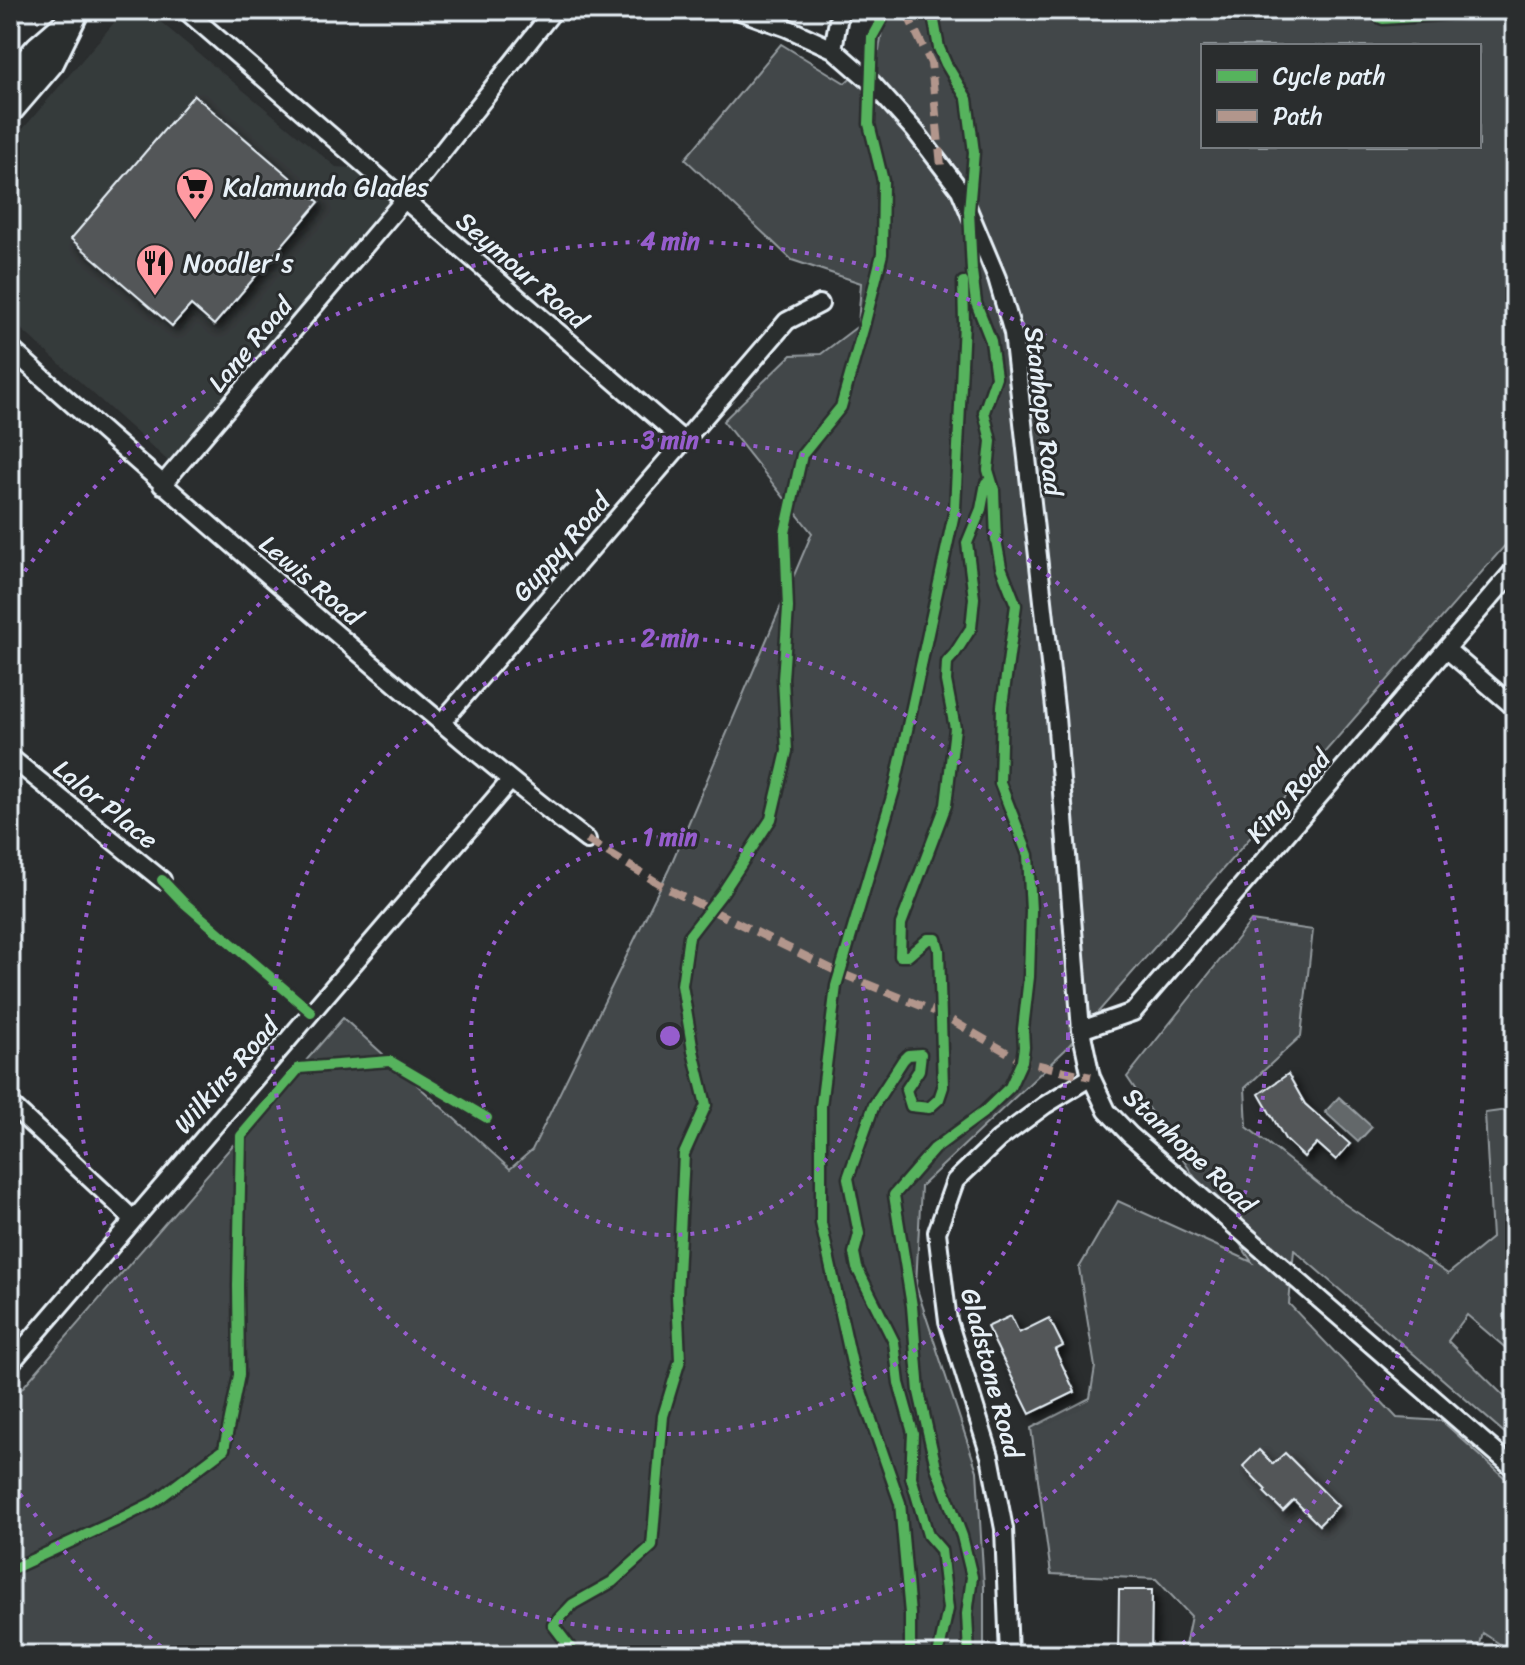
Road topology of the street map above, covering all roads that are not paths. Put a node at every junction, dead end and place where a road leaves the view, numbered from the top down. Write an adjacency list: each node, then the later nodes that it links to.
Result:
1 (185, 10): 9 (street, Seymour Road)
2 (554, 10): 9 (street, Lane Road)
3 (737, 10): 6 (street, Stanhope Road)
4 (840, 10): 6 (street)
5 (77, 13): 7 (main road); 8 (main road)
6 (833, 49): 22 (street, Stanhope Road)
7 (10, 79)
8 (10, 112)
9 (404, 200): 12 (street, Seymour Road); 13 (street, Lane Road)
10 (820, 304): 12 (street, Guppy Road)
11 (10, 348): 13 (street, Lewis Road)
12 (684, 441): 17 (street, Guppy Road)
13 (162, 485): 17 (street, Lewis Road)
14 (1515, 569): 15 (street, King Road)
15 (1446, 649): 16 (street); 22 (street, King Road)
16 (1515, 708)
17 (441, 723): 19 (street, Lewis Road)
18 (13, 766): 21 (street, Lalor Place)
19 (510, 781): 20 (street, Lewis Road); 25 (street, Wilkins Road)
20 (587, 840)
21 (162, 880)
22 (1081, 1030): 23 (street, Stanhope Road)
23 (1091, 1077): 27 (street, Stanhope Road); 28 (street, Gladstone Road)
24 (10, 1104): 25 (street)
25 (133, 1219): 26 (street, Wilkins Road)
26 (10, 1364)
27 (1515, 1469)
28 (1009, 1655)

